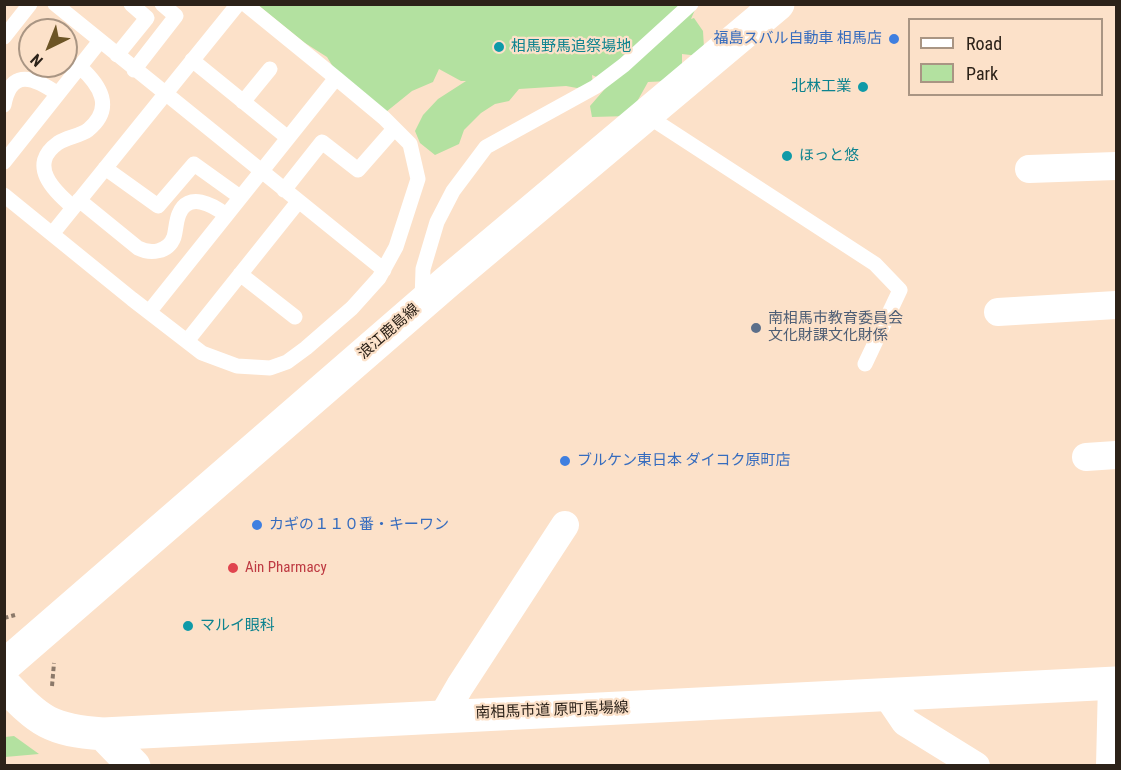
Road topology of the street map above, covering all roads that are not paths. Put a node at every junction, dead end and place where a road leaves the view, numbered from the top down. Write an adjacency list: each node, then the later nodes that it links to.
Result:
1 (30, 4): 9 (lane)
2 (55, 4): 10 (lane)
3 (131, 4): 11 (lane)
4 (162, 4): 15 (lane)
5 (238, 4): 12 (lane)
6 (245, 4): 16 (lane)
7 (691, 4): 38 (lane)
8 (778, 4): 21 (street, 浪江鹿島線)
9 (4, 37)
10 (100, 41): 11 (lane); 13 (lane)
11 (117, 55): 15 (lane)
12 (192, 60): 17 (lane); 19 (lane)
13 (80, 67): 18 (lane); 33 (lane)
14 (270, 69): 19 (lane)
15 (134, 70): 17 (lane)
16 (336, 78): 22 (lane); 23 (lane)
17 (166, 93): 26 (lane); 28 (lane)
18 (58, 94): 20 (lane); 24 (lane)
19 (243, 102): 23 (lane)
20 (4, 105)
21 (646, 115): 38 (street, 浪江鹿島線); 44 (lane)
22 (394, 129): 29 (lane); 36 (lane)
23 (288, 138): 28 (lane)
24 (4, 162)
25 (1116, 166): 27 (street)
26 (105, 168): 31 (lane); 33 (lane)
27 (1029, 169)
28 (261, 172): 29 (lane); 31 (lane)
29 (284, 190): 32 (lane)
30 (4, 195): 35 (lane)
31 (240, 197): 34 (lane)
32 (298, 201): 36 (lane); 37 (lane)
33 (76, 204): 34 (lane); 35 (lane)
34 (226, 215): 40 (lane)
35 (52, 234): 40 (lane)
36 (384, 270): 43 (lane)
37 (240, 274): 42 (lane); 43 (lane)
38 (422, 304): 48 (street, 浪江鹿島線)
39 (1116, 305): 41 (street)
40 (149, 312): 43 (lane)
41 (998, 312)
42 (294, 317)
43 (187, 341)
44 (865, 364)
45 (1116, 455): 46 (street)
46 (1086, 457)
47 (565, 525): 52 (street)
48 (4, 666)
49 (1114, 683): 51 (street, 南相馬市道 原町馬場線); 56 (street)
50 (4, 684): 53 (street, 南相馬市道 原町馬場線)
51 (886, 694): 52 (street, 南相馬市道 原町馬場線); 55 (street)
52 (442, 717): 53 (street, 南相馬市道 原町馬場線)
53 (103, 734): 54 (street)
54 (134, 765)
55 (975, 765)
56 (1110, 765)

